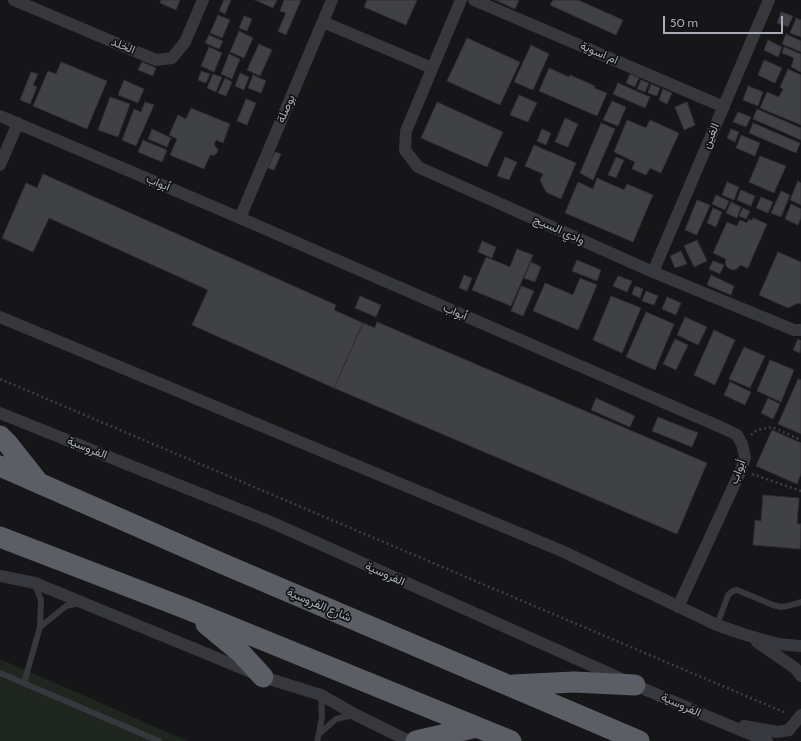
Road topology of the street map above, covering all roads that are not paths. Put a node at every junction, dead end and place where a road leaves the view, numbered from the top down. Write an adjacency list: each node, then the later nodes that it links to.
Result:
1 (14, 0): 2 (street, الخلد)
2 (203, 0)
3 (332, 0): 7 (street, بوصلة)
4 (461, 0): 8 (street, وادي السيج)
5 (474, 0): 9 (street, ام اسوية)
6 (769, 0): 9 (street, الغين)
7 (323, 22): 8 (street); 13 (street, بوصلة)
8 (432, 68): 14 (street, وادي السيج)
9 (724, 107): 14 (street, الغين)
10 (0, 116): 11 (street, أبواب)
11 (18, 123): 12 (street); 13 (street, أبواب)
12 (0, 165)
13 (240, 218): 26 (street, أبواب)
14 (652, 272): 16 (street, وادي السيج)
15 (0, 317): 26 (street)
16 (801, 330)
17 (0, 413): 37 (street, الفروسية)
18 (0, 436): 20 (highway)
19 (0, 466): 20 (highway, شارع الفروسية)
20 (40, 484): 36 (highway, شارع الفروسية)
21 (0, 537): 27 (highway)
22 (0, 576): 23 (street)
23 (35, 583): 24 (street); 29 (lane)
24 (82, 602): 29 (lane); 34 (street)
25 (801, 602): 28 (lane)
26 (678, 607): 28 (street)
27 (187, 608): 34 (highway); 42 (highway)
28 (717, 625): 30 (street)
29 (40, 627): 35 (lane)
30 (746, 636): 31 (street); 33 (street)
31 (801, 646)
32 (0, 673): 35 (lane)
33 (801, 676)
34 (263, 677): 38 (street)
35 (24, 683): 44 (lane)
36 (508, 685): 37 (highway); 49 (highway, شارع الفروسية)
37 (635, 685): 41 (street, الفروسية)
38 (321, 695): 39 (street); 43 (lane)
39 (356, 715): 43 (lane); 46 (street)
40 (800, 716): 41 (street)
41 (709, 717): 50 (street, الفروسية)
42 (477, 727): 47 (highway); 48 (highway)
43 (319, 734): 45 (lane)
44 (159, 741)
45 (317, 741)
46 (409, 741)
47 (416, 741)
48 (511, 741)
49 (639, 741)
50 (767, 741)

